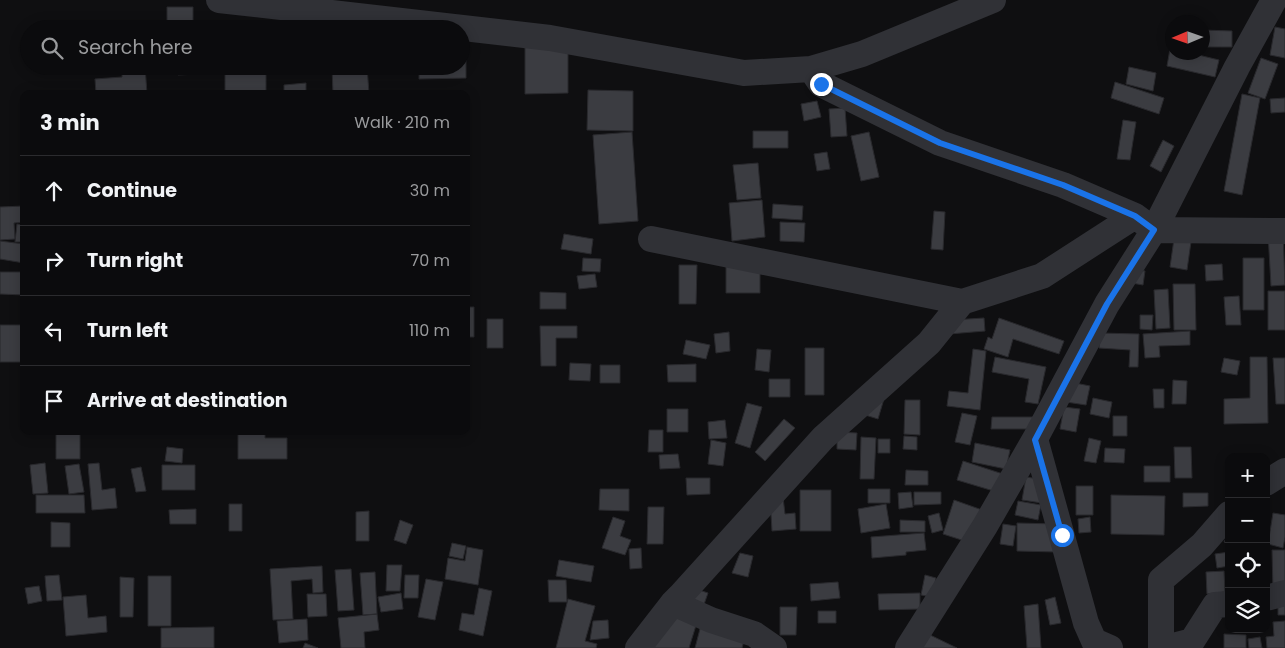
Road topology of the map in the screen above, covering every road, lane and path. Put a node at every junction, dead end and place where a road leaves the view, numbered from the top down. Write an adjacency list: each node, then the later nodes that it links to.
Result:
1 (219, 0): 4 (street)
2 (993, 0): 6 (street)
3 (1274, 0): 7 (street)
4 (393, 20)
5 (470, 29): 6 (street)
6 (811, 69): 7 (street)
7 (1144, 223): 8 (street); 10 (street); 11 (street)
8 (1285, 231)
9 (651, 239): 10 (street)
10 (962, 302): 18 (street)
11 (1035, 440): 23 (street); 24 (street)
12 (1285, 471): 13 (street)
13 (1270, 480)
14 (1225, 519): 15 (street)
15 (1161, 580): 20 (street); 25 (street)
16 (1285, 593): 17 (street)
17 (1270, 597)
18 (673, 603): 21 (street); 22 (street)
19 (1225, 604): 20 (street)
20 (1192, 641): 26 (street)
21 (638, 648)
22 (774, 648)
23 (908, 648)
24 (1110, 648)
25 (1160, 648)
26 (1165, 648)

